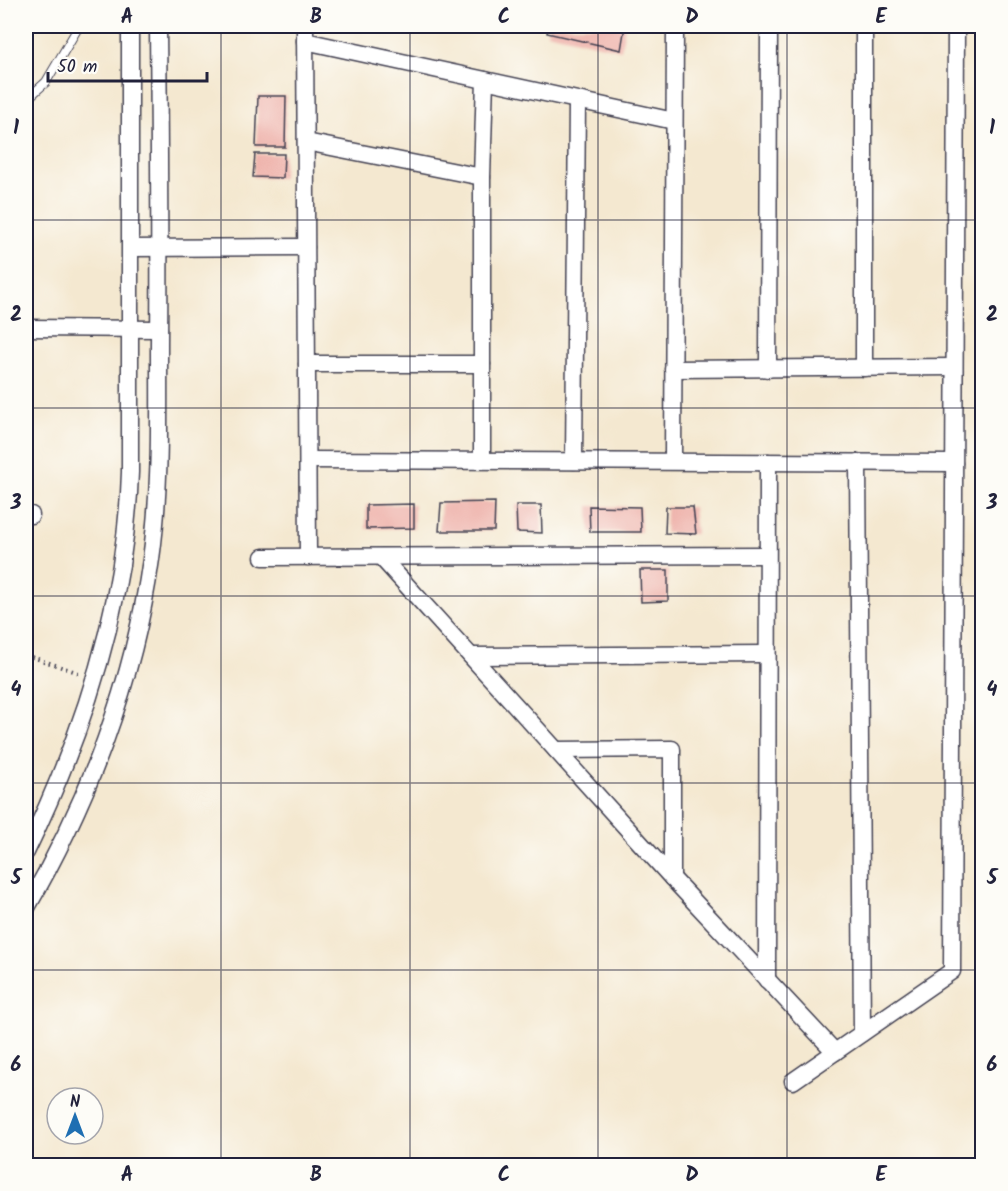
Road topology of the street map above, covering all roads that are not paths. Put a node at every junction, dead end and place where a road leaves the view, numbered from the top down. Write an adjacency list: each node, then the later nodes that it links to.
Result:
1 (79, 26): 10 (lane)
2 (130, 26): 17 (street)
3 (158, 26): 15 (street)
4 (675, 26): 12 (street)
5 (769, 26): 26 (street)
6 (864, 26): 23 (street)
7 (956, 26): 24 (street)
8 (305, 33): 9 (street); 13 (street)
9 (485, 81): 11 (street); 14 (street)
10 (26, 100)
11 (577, 100): 12 (street); 29 (street)
12 (674, 121): 25 (street)
13 (306, 142): 14 (street); 16 (street)
14 (482, 177): 22 (street)
15 (159, 247): 16 (street); 17 (street); 20 (street)
16 (306, 247): 21 (street)
17 (131, 248): 19 (street)
18 (26, 328): 19 (street)
19 (131, 329): 20 (street); 40 (street)
20 (159, 329): 41 (street)
21 (307, 364): 22 (street); 27 (street)
22 (482, 364): 28 (street)
23 (864, 368): 24 (street); 26 (street)
24 (954, 368): 33 (street)
25 (673, 369): 26 (street); 30 (street)
26 (768, 369)
27 (308, 460): 28 (street); 36 (street)
28 (482, 460): 29 (street)
29 (574, 461): 30 (street)
30 (673, 461): 31 (street)
31 (768, 462): 32 (street); 34 (street)
32 (858, 462): 33 (street); 47 (street)
33 (954, 463): 47 (street)
34 (767, 555): 37 (street); 38 (street)
35 (263, 557): 36 (street)
36 (308, 557): 37 (street)
37 (381, 557): 39 (street)
38 (767, 654): 39 (street); 46 (street)
39 (471, 656): 42 (street)
40 (94, 678): 41 (street); 43 (street)
41 (122, 688): 45 (street)
42 (556, 750): 44 (street); 44 (street)
43 (26, 852)
44 (672, 878): 46 (street)
45 (26, 909)
46 (767, 980): 48 (street)
47 (862, 1033): 48 (street)
48 (834, 1052): 49 (street)
49 (793, 1081)

